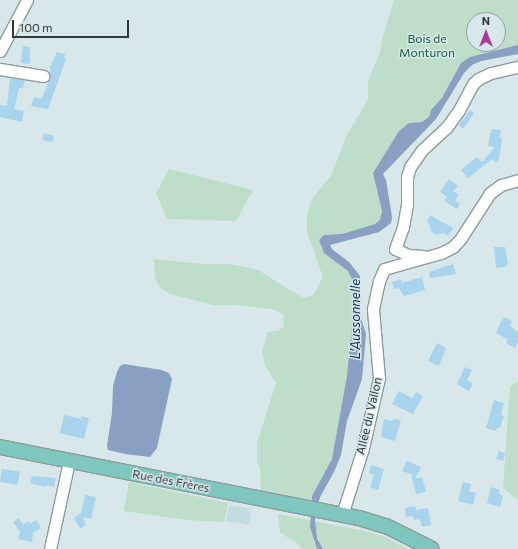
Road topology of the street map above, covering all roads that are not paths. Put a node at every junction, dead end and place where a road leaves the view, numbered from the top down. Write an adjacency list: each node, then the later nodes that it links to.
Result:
1 (27, 0): 2 (street)
2 (2, 42)
3 (518, 67): 7 (street, Allée du Vallon)
4 (0, 69): 5 (street)
5 (43, 76)
6 (518, 180): 8 (street)
7 (395, 249): 8 (street); 9 (street, Allée du Vallon)
8 (430, 256): 9 (street)
9 (384, 269): 12 (street, Allée du Vallon)
10 (0, 447): 11 (main road, Rue des Frères)
11 (69, 461): 12 (main road, Rue des Frères); 13 (street)
12 (342, 515): 14 (main road, Rue des Frères)
13 (50, 549)
14 (432, 549)

